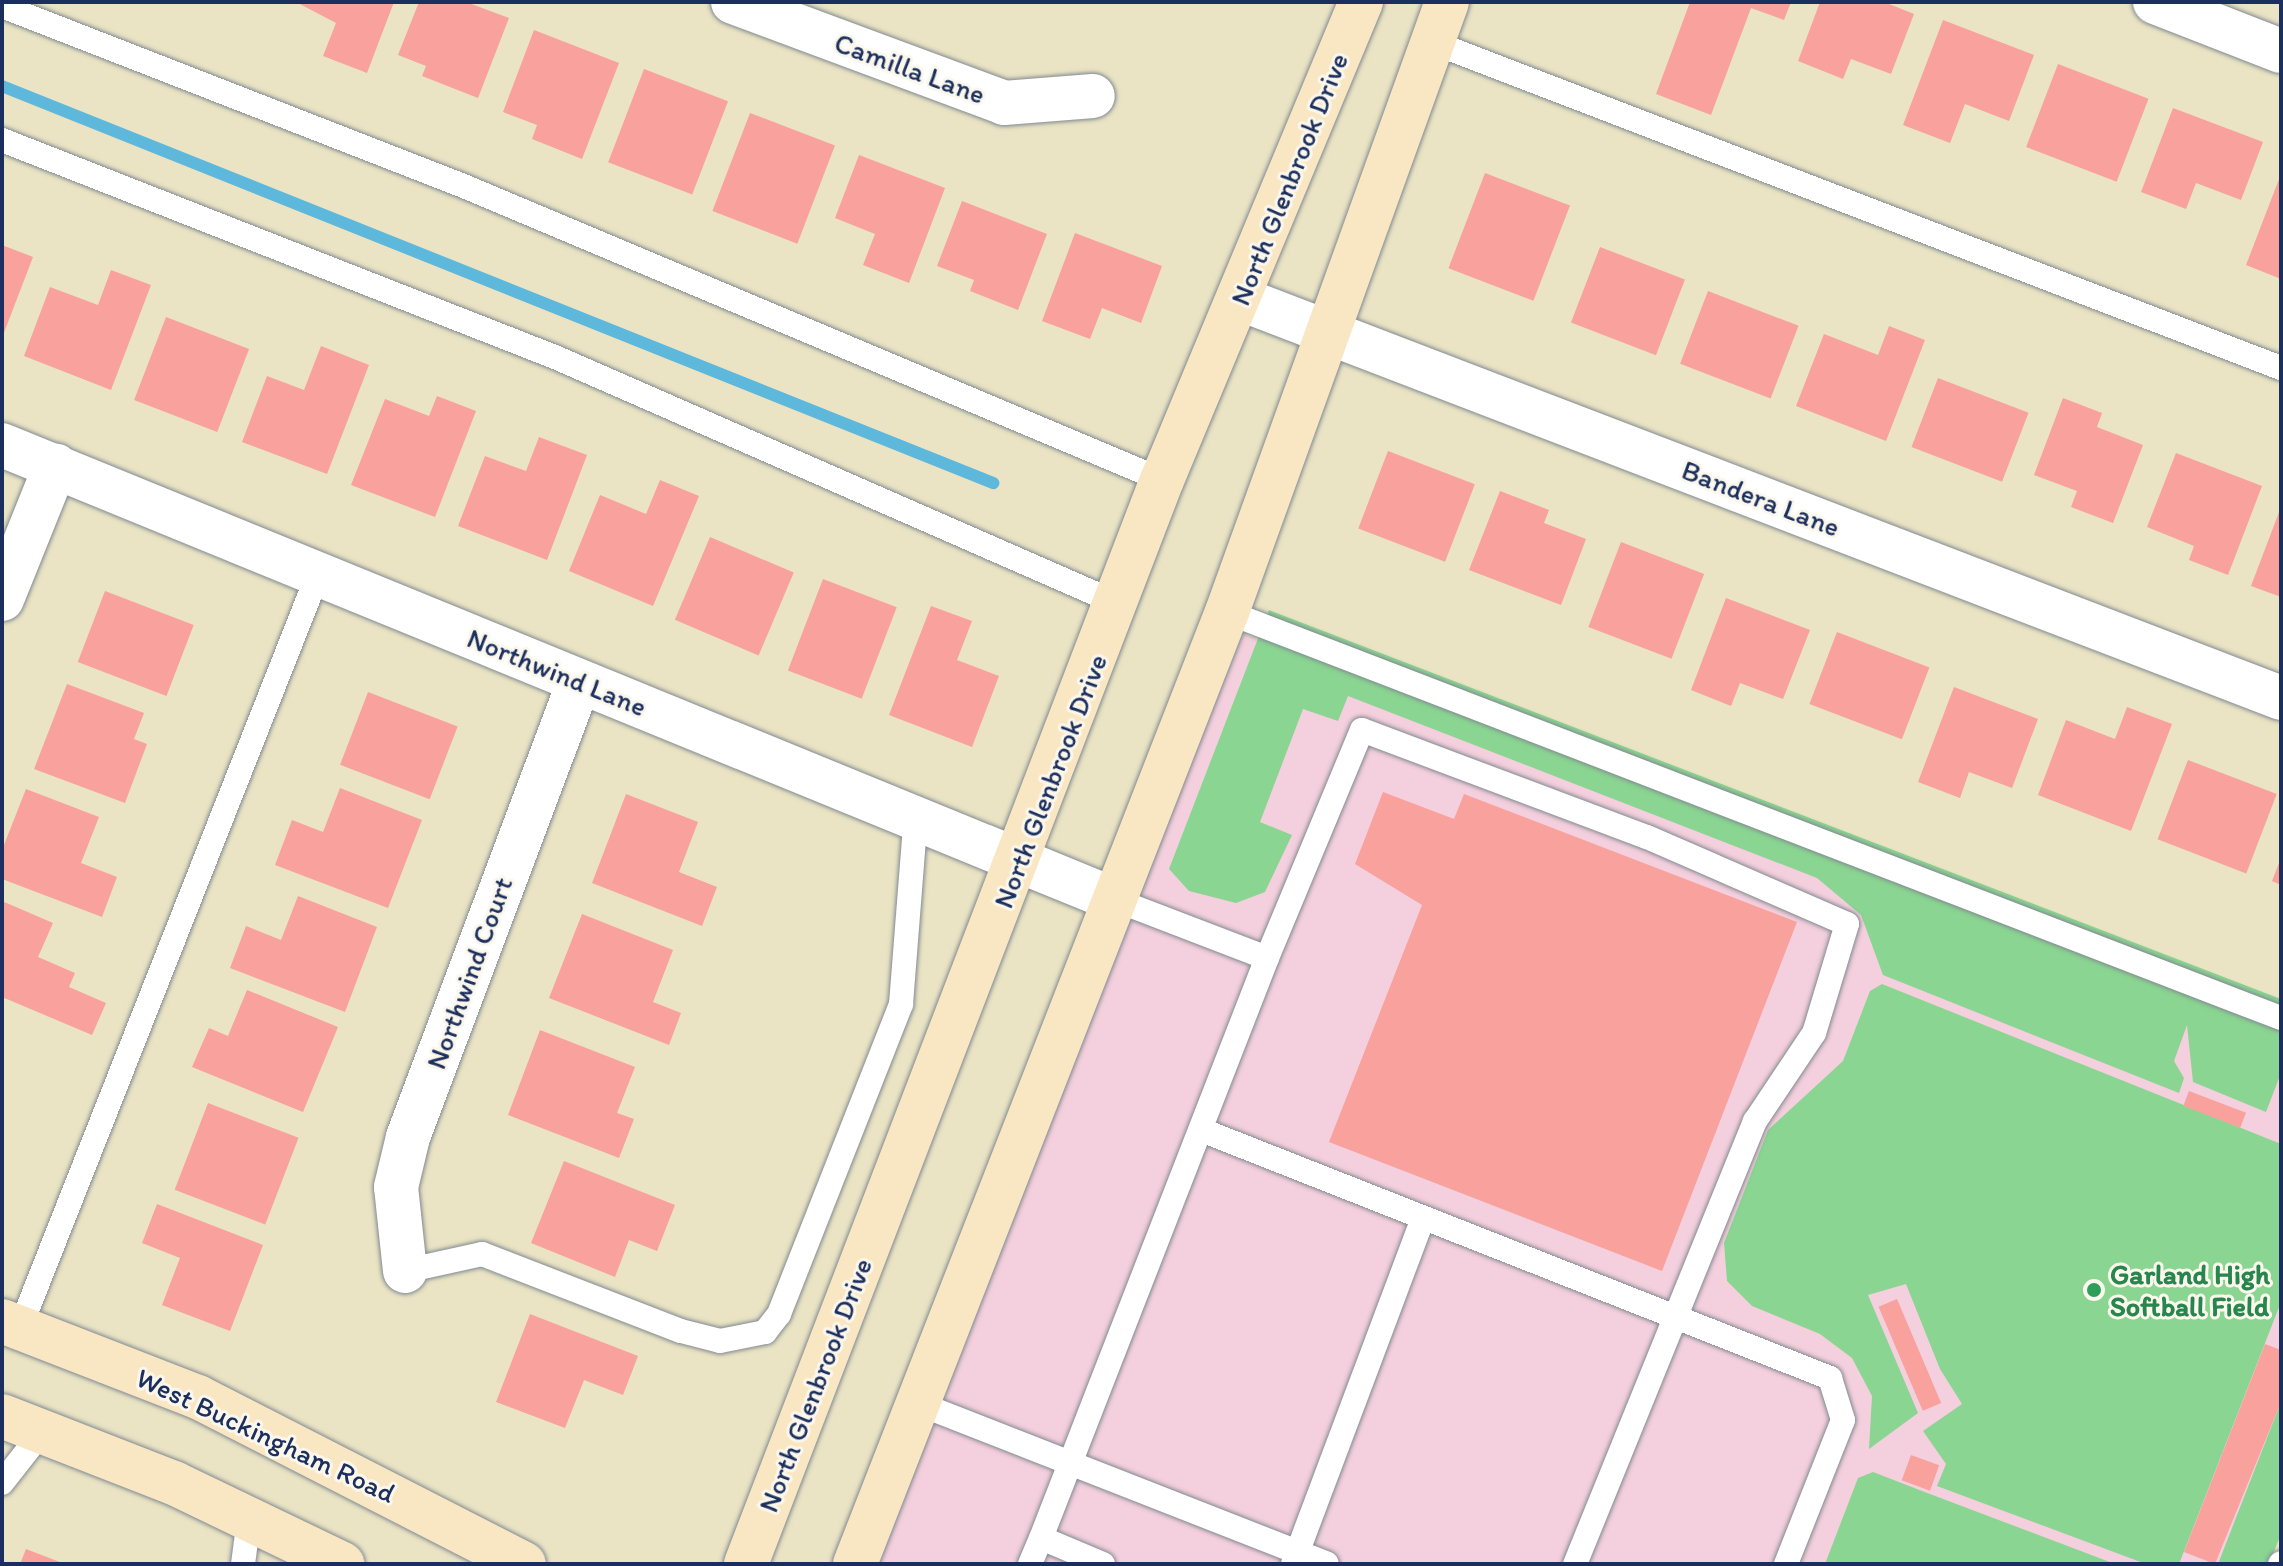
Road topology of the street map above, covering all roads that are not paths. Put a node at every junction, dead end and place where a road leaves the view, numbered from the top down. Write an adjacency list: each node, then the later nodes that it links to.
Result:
1 (733, 2): 8 (street, Camilla Lane)
2 (1361, 2): 10 (main road, North Glenbrook Drive)
3 (1447, 2): 6 (main road)
4 (2155, 2): 7 (street)
5 (2, 6): 15 (lane)
6 (1432, 42): 11 (main road); 12 (lane)
7 (2281, 51)
8 (1093, 96)
9 (2, 140): 18 (lane)
10 (1241, 299): 11 (street, Bandera Lane); 15 (main road, North Glenbrook Drive)
11 (1329, 330): 19 (main road); 21 (street, Bandera Lane)
12 (2281, 368)
13 (2, 445): 14 (street, Northwind Lane)
14 (56, 465): 16 (street, Northwind Lane); 17 (street)
15 (1162, 480): 18 (main road, North Glenbrook Drive)
16 (318, 574): 20 (street, Northwind Lane); 31 (lane)
17 (2, 599)
18 (1119, 604): 23 (main road, North Glenbrook Drive)
19 (1227, 612): 24 (main road); 26 (lane)
20 (579, 682): 22 (street, Northwind Lane); 29 (street, Northwind Court)
21 (2281, 698)
22 (916, 815): 23 (street, Northwind Lane); 29 (lane)
23 (1019, 858): 24 (street, Northwind Lane); 43 (main road, North Glenbrook Drive)
24 (1113, 899): 25 (lane); 32 (main road)
25 (1267, 958): 27 (lane); 30 (lane)
26 (2281, 1018)
27 (1204, 1131): 28 (lane); 35 (lane)
28 (1422, 1220): 30 (lane); 39 (lane)
29 (405, 1271)
30 (1671, 1315): 48 (lane); 49 (lane)
31 (11, 1324): 42 (main road, West Buckingham Road)
32 (917, 1403): 35 (lane); 44 (main road)
33 (2, 1416): 34 (main road)
34 (42, 1432): 36 (lane); 37 (main road)
35 (1071, 1465): 38 (lane); 39 (lane)
36 (2, 1483)
37 (249, 1519): 40 (lane); 41 (main road)
38 (1041, 1538): 45 (lane); 46 (lane)
39 (1296, 1558): 47 (lane)
40 (243, 1564)
41 (342, 1564)
42 (524, 1564)
43 (746, 1564)
44 (855, 1564)
45 (1030, 1564)
46 (1103, 1564)
47 (1327, 1564)
48 (1575, 1564)
49 (1786, 1564)

